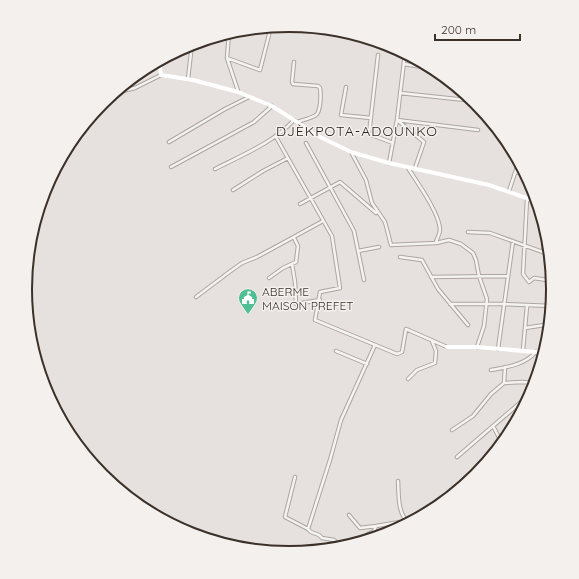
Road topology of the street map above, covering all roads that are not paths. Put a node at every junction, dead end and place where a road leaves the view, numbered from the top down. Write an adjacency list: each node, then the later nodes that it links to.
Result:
1 (269, 33): 5 (street)
2 (228, 40): 5 (street)
3 (191, 52): 12 (street)
4 (378, 54): 20 (street)
5 (227, 58): 15 (street)
6 (404, 60): 8 (street)
7 (294, 62): 22 (street)
8 (404, 64): 9 (street); 16 (street)
9 (419, 66)
10 (160, 67): 11 (street)
11 (161, 75): 12 (street); 14 (street)
12 (188, 79): 15 (street)
13 (346, 87): 20 (street)
14 (127, 90)
15 (238, 92): 17 (street)
16 (400, 93): 18 (street); 21 (street)
17 (249, 97): 19 (street); 25 (street)
18 (463, 100)
19 (272, 106): 22 (street); 31 (street)
20 (371, 118): 27 (street)
21 (397, 120): 23 (street); 27 (street); 33 (street)
22 (296, 121): 24 (street); 28 (street)
23 (478, 130)
24 (276, 137): 29 (street); 34 (street)
25 (169, 142)
26 (306, 143): 37 (street)
27 (393, 143): 30 (street)
28 (351, 152): 30 (street); 44 (street)
29 (288, 158): 38 (street); 40 (street)
30 (389, 163): 32 (street)
31 (171, 167)
32 (407, 167): 33 (street); 49 (street)
33 (415, 168): 39 (street)
34 (215, 169)
35 (517, 169): 36 (street)
36 (516, 172): 39 (street)
37 (331, 187): 40 (street); 44 (street); 53 (street)
38 (233, 190)
39 (509, 191): 41 (street)
40 (310, 198): 43 (street); 45 (street)
41 (527, 198): 42 (street); 51 (street)
42 (530, 199)
43 (300, 204)
44 (378, 214): 49 (street)
45 (323, 221): 47 (street); 64 (street)
46 (468, 232): 48 (street)
47 (294, 238): 56 (street); 63 (street)
48 (513, 241): 51 (street); 58 (street)
49 (436, 242): 57 (street)
50 (379, 247): 53 (street)
51 (524, 247): 54 (street); 62 (street)
52 (544, 248): 54 (street)
53 (358, 251): 61 (street)
54 (543, 252)
55 (400, 257): 59 (street)
56 (292, 264): 60 (street); 64 (street)
57 (479, 276): 58 (street); 59 (street); 66 (street)
58 (508, 276): 67 (street)
59 (431, 277): 65 (street)
60 (269, 278)
61 (364, 280)
62 (547, 280)
63 (196, 297)
64 (320, 300): 74 (street)
65 (450, 304): 66 (street); 70 (street)
66 (487, 304): 67 (street); 76 (street)
67 (504, 304): 68 (street); 77 (street)
68 (527, 306): 69 (street); 72 (street)
69 (546, 306)
70 (468, 324)
71 (545, 325): 72 (street)
72 (525, 328): 78 (street)
73 (432, 341): 74 (street); 75 (street); 85 (street)
74 (375, 345): 82 (street)
75 (447, 347): 76 (street)
76 (477, 347): 77 (street)
77 (498, 349): 78 (street)
78 (523, 350): 80 (street)
79 (336, 351): 82 (street)
80 (536, 352): 81 (street); 83 (street)
81 (539, 352)
82 (366, 364): 99 (street)
83 (505, 367): 84 (street); 86 (street)
84 (491, 370)
85 (408, 379)
86 (504, 383): 87 (street); 90 (street)
87 (529, 383)
88 (520, 403): 89 (street)
89 (493, 426): 91 (street); 92 (street)
90 (452, 430)
91 (500, 439)
92 (457, 457)
93 (295, 477): 99 (street)
94 (398, 481): 96 (street)
95 (350, 516): 98 (street)
96 (405, 519)
97 (399, 522): 98 (street)
98 (376, 526): 100 (street)
99 (308, 529): 101 (street)
100 (368, 534)
101 (337, 543)

